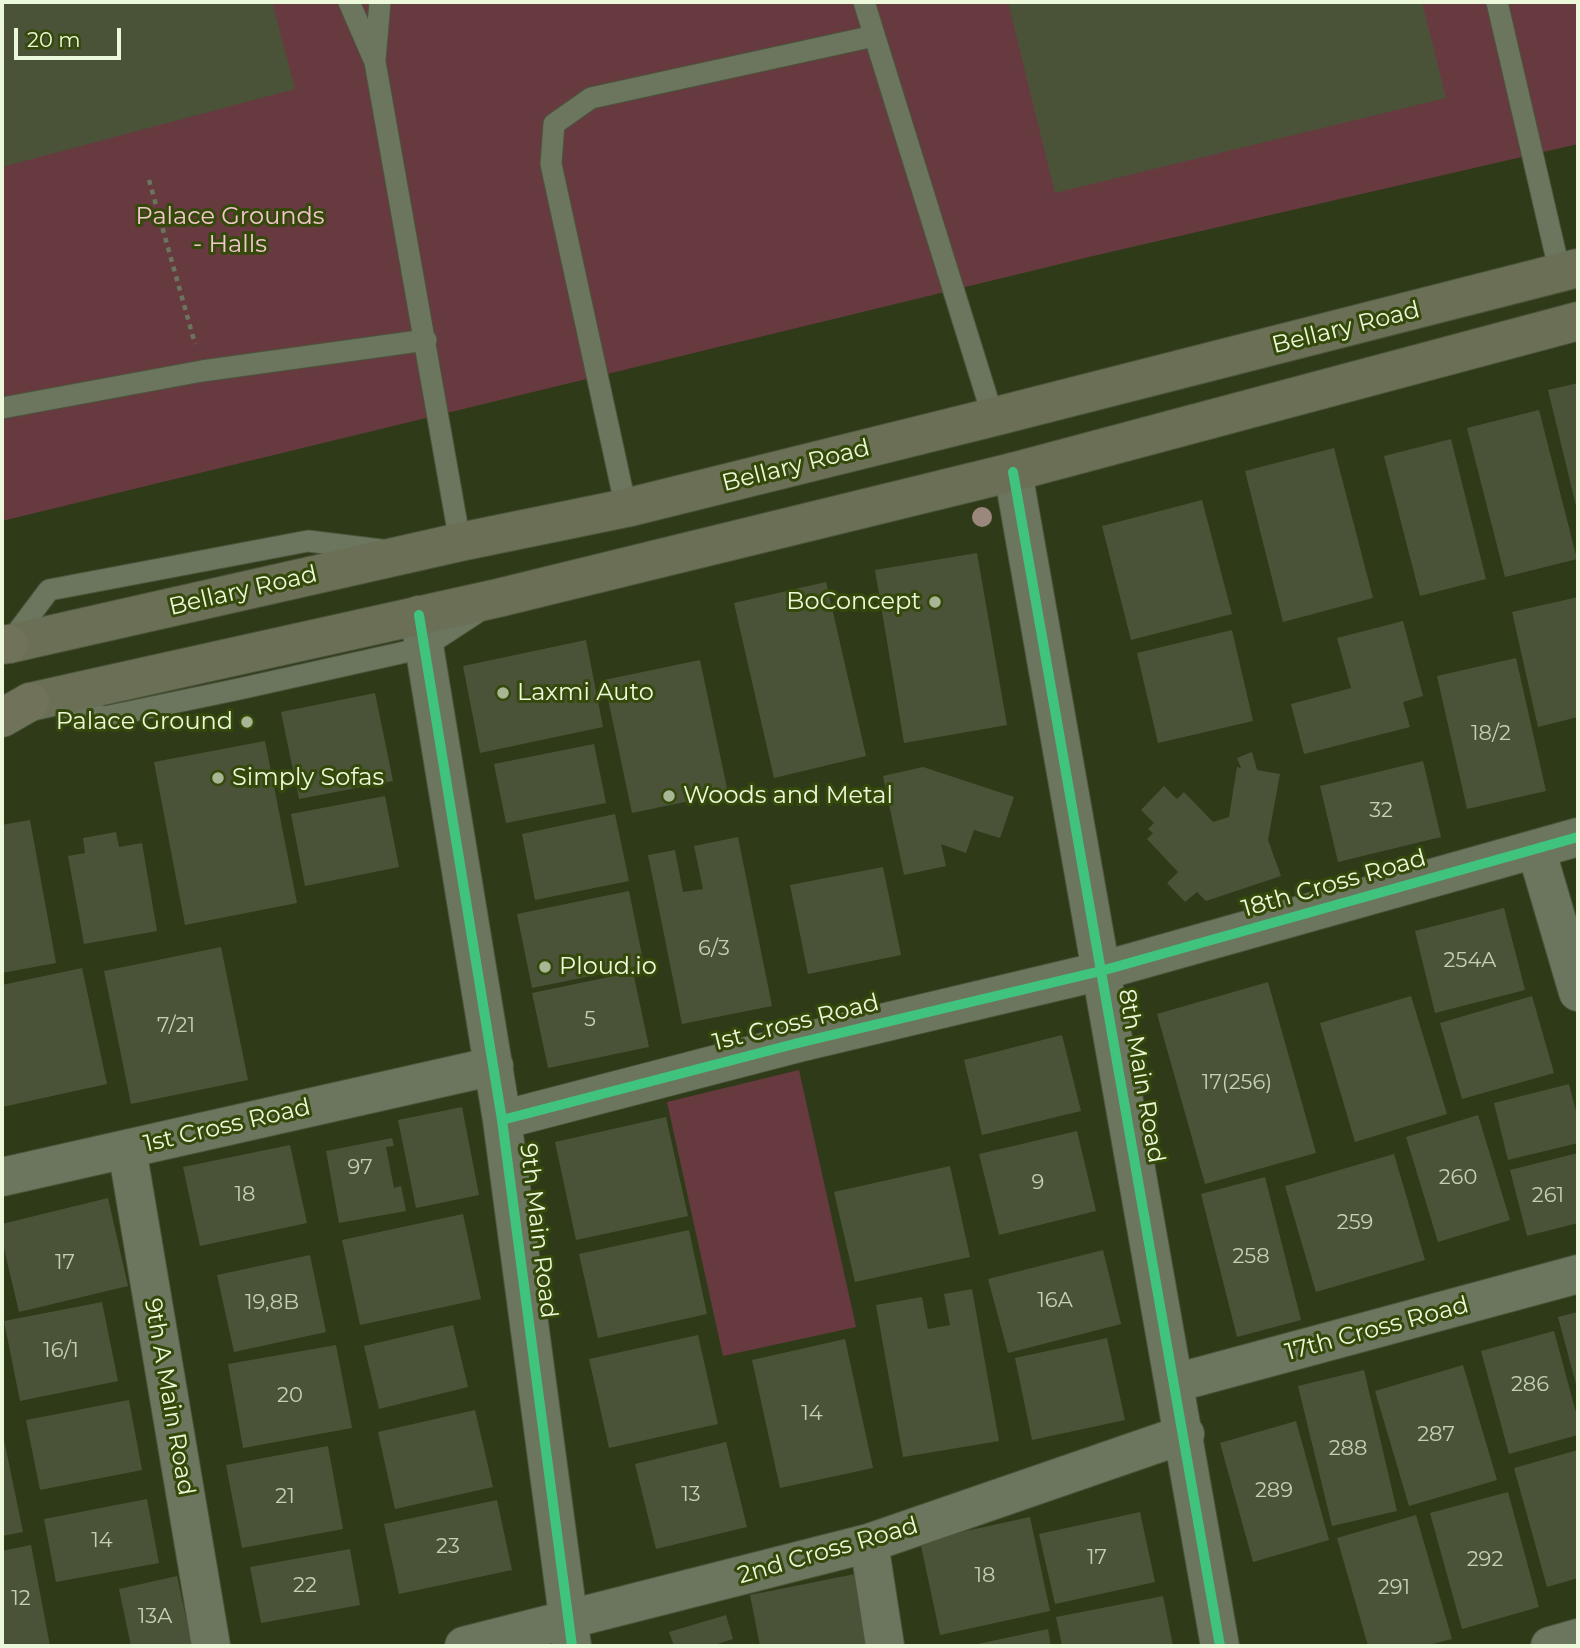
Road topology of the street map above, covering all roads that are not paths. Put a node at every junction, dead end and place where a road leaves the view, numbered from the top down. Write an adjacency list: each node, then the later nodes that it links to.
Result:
1 (349, 2): 6 (lane)
2 (380, 2): 6 (lane)
3 (864, 2): 5 (lane)
4 (1497, 2): 7 (lane)
5 (874, 36): 11 (lane); 13 (lane)
6 (375, 62): 9 (lane)
7 (1569, 271): 11 (main road, Bellary Road)
8 (1578, 321): 12 (main road)
9 (426, 340): 10 (lane); 14 (lane)
10 (2, 408)
11 (993, 417): 13 (main road, Bellary Road)
12 (1013, 472): 15 (main road); 20 (street, 8th Main Road)
13 (626, 508): 14 (main road, Bellary Road)
14 (460, 542): 16 (main road, Bellary Road)
15 (421, 632): 17 (main road); 22 (street, 9th Main Road)
16 (4, 644)
17 (18, 707)
18 (1578, 837): 19 (street, 18th Cross Road)
19 (1535, 849): 20 (street, 18th Cross Road); 21 (street)
20 (1101, 971): 23 (street, 1st Cross Road); 27 (street, 8th Main Road)
21 (1578, 992)
22 (494, 1066): 23 (street, 9th Main Road); 24 (street, 1st Cross Road)
23 (502, 1120): 30 (street, 9th Main Road)
24 (127, 1149): 25 (street, 1st Cross Road); 32 (street, 9th A Main Road)
25 (2, 1177)
26 (1578, 1274): 27 (street, 17th Cross Road)
27 (1175, 1383): 28 (street, 8th Main Road)
28 (1185, 1434): 29 (street, 2nd Cross Road); 35 (street, 8th Main Road)
29 (869, 1543): 30 (street, 2nd Cross Road); 34 (street)
30 (569, 1633): 33 (street, 2nd Cross Road)
31 (1578, 1638): 36 (street)
32 (211, 1646)
33 (464, 1646)
34 (885, 1646)
35 (1220, 1646)
36 (1550, 1646)

